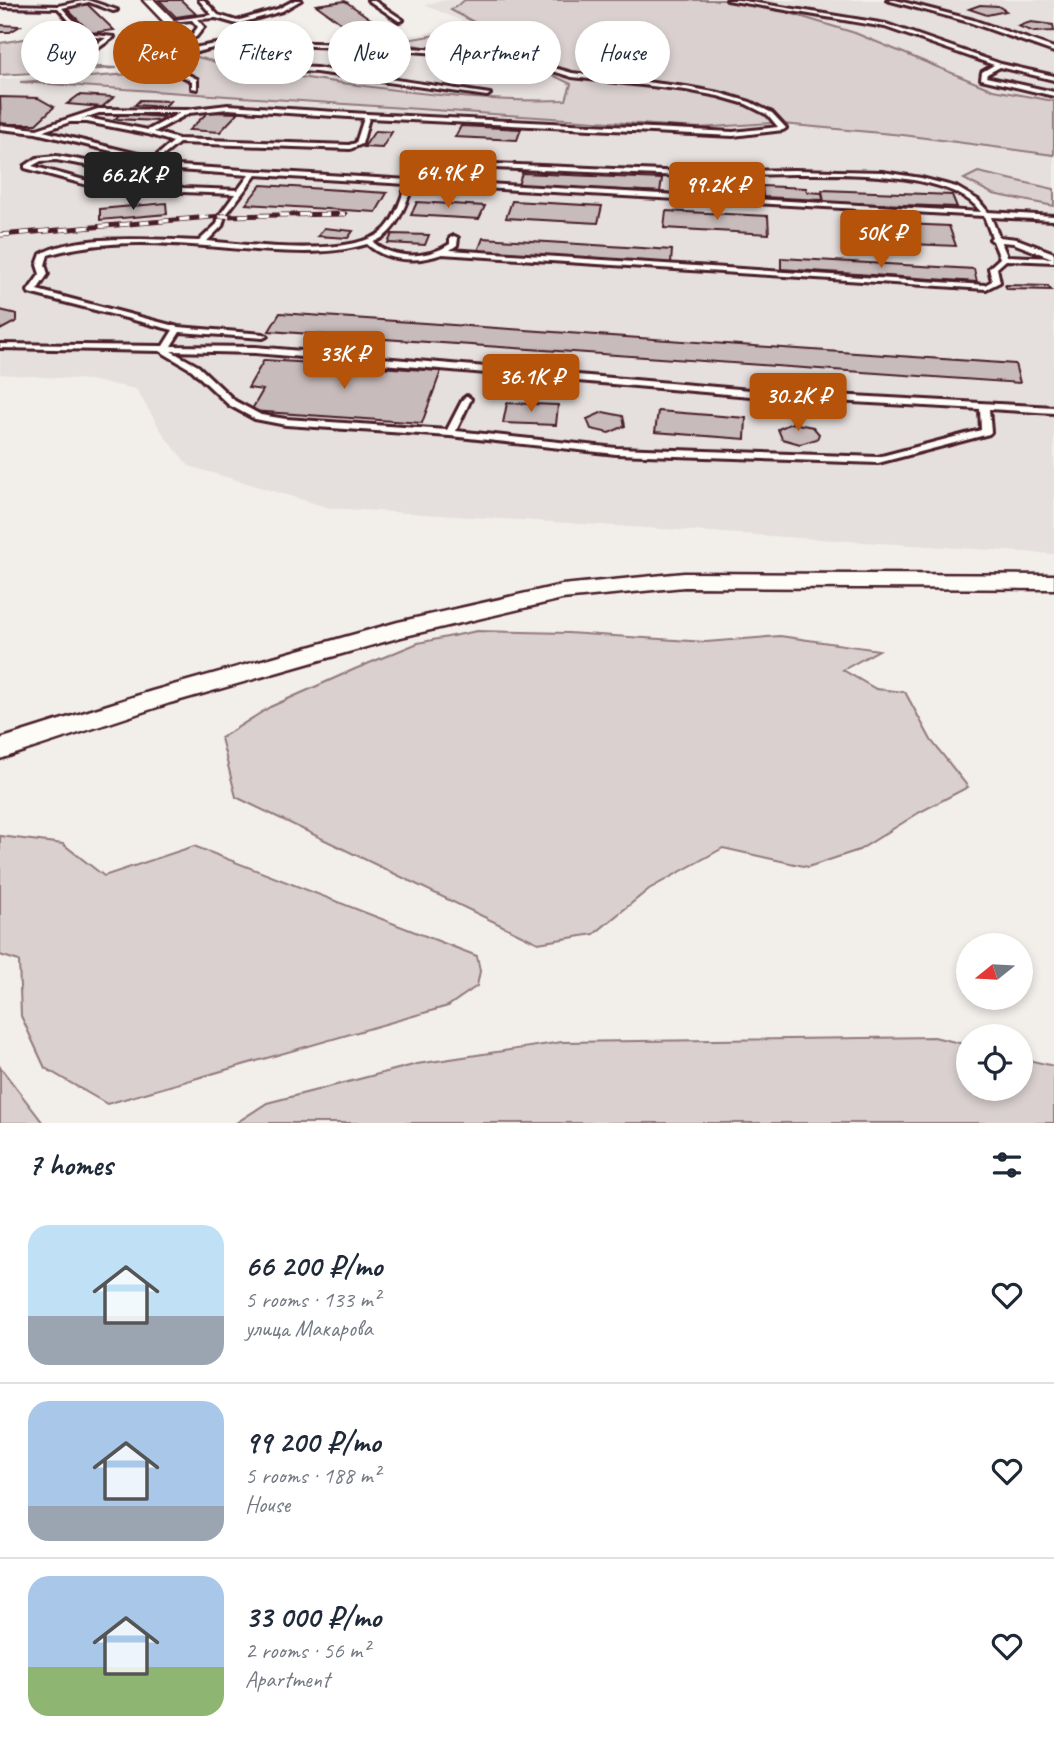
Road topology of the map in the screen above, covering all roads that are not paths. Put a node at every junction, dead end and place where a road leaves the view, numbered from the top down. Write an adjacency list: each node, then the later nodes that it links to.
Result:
1 (48, 0): 9 (lane)
2 (148, 0): 16 (street)
3 (201, 0): 12 (lane)
4 (299, 0): 12 (lane)
5 (370, 0): 14 (lane)
6 (729, 0): 22 (lane)
7 (889, 0): 21 (lane)
8 (0, 6): 9 (lane)
9 (39, 6): 10 (lane)
10 (59, 7): 11 (lane); 15 (lane)
11 (115, 10)
12 (216, 16): 13 (lane)
13 (193, 18): 16 (lane); 17 (lane)
14 (401, 20)
15 (72, 21)
16 (169, 21)
17 (196, 21)
18 (99, 36): 20 (lane)
19 (314, 44): 30 (lane)
20 (99, 45)
21 (1054, 50)
22 (999, 65): 24 (lane); 28 (lane)
23 (314, 70): 27 (lane)
24 (1054, 78)
25 (195, 84): 26 (lane)
26 (195, 88)
27 (487, 94)
28 (1054, 94)
29 (188, 111): 30 (lane); 31 (lane); 34 (lane)
30 (367, 116): 35 (lane)
31 (69, 121): 33 (lane); 34 (lane)
32 (0, 127): 33 (lane)
33 (37, 131): 36 (lane)
34 (149, 132): 35 (lane)
35 (177, 141): 36 (lane)
36 (155, 160): 37 (lane)
37 (177, 168): 38 (lane); 40 (lane)
38 (254, 173): 41 (lane); 42 (lane)
39 (687, 174): 41 (lane); 43 (lane); 44 (lane)
40 (146, 180): 40 (lane); 42 (lane)
41 (411, 182): 43 (lane); 49 (lane)
42 (240, 192): 48 (lane)
43 (680, 199): 44 (lane)
44 (988, 215): 45 (lane); 47 (lane)
45 (1054, 218)
46 (454, 238): 50 (lane)
47 (994, 239): 51 (lane); 52 (lane)
48 (201, 243): 49 (lane); 53 (lane)
49 (370, 243): 50 (lane)
50 (443, 252): 51 (lane)
51 (1004, 258): 52 (lane)
52 (1054, 258)
53 (178, 329): 54 (lane); 56 (lane)
54 (263, 336)
55 (0, 346): 56 (lane)
56 (163, 351): 58 (lane); 60 (lane)
57 (467, 399): 60 (lane)
58 (984, 408): 59 (lane); 60 (lane)
59 (1054, 410)
60 (450, 433)
61 (1054, 582): 62 (street)
62 (0, 749)

